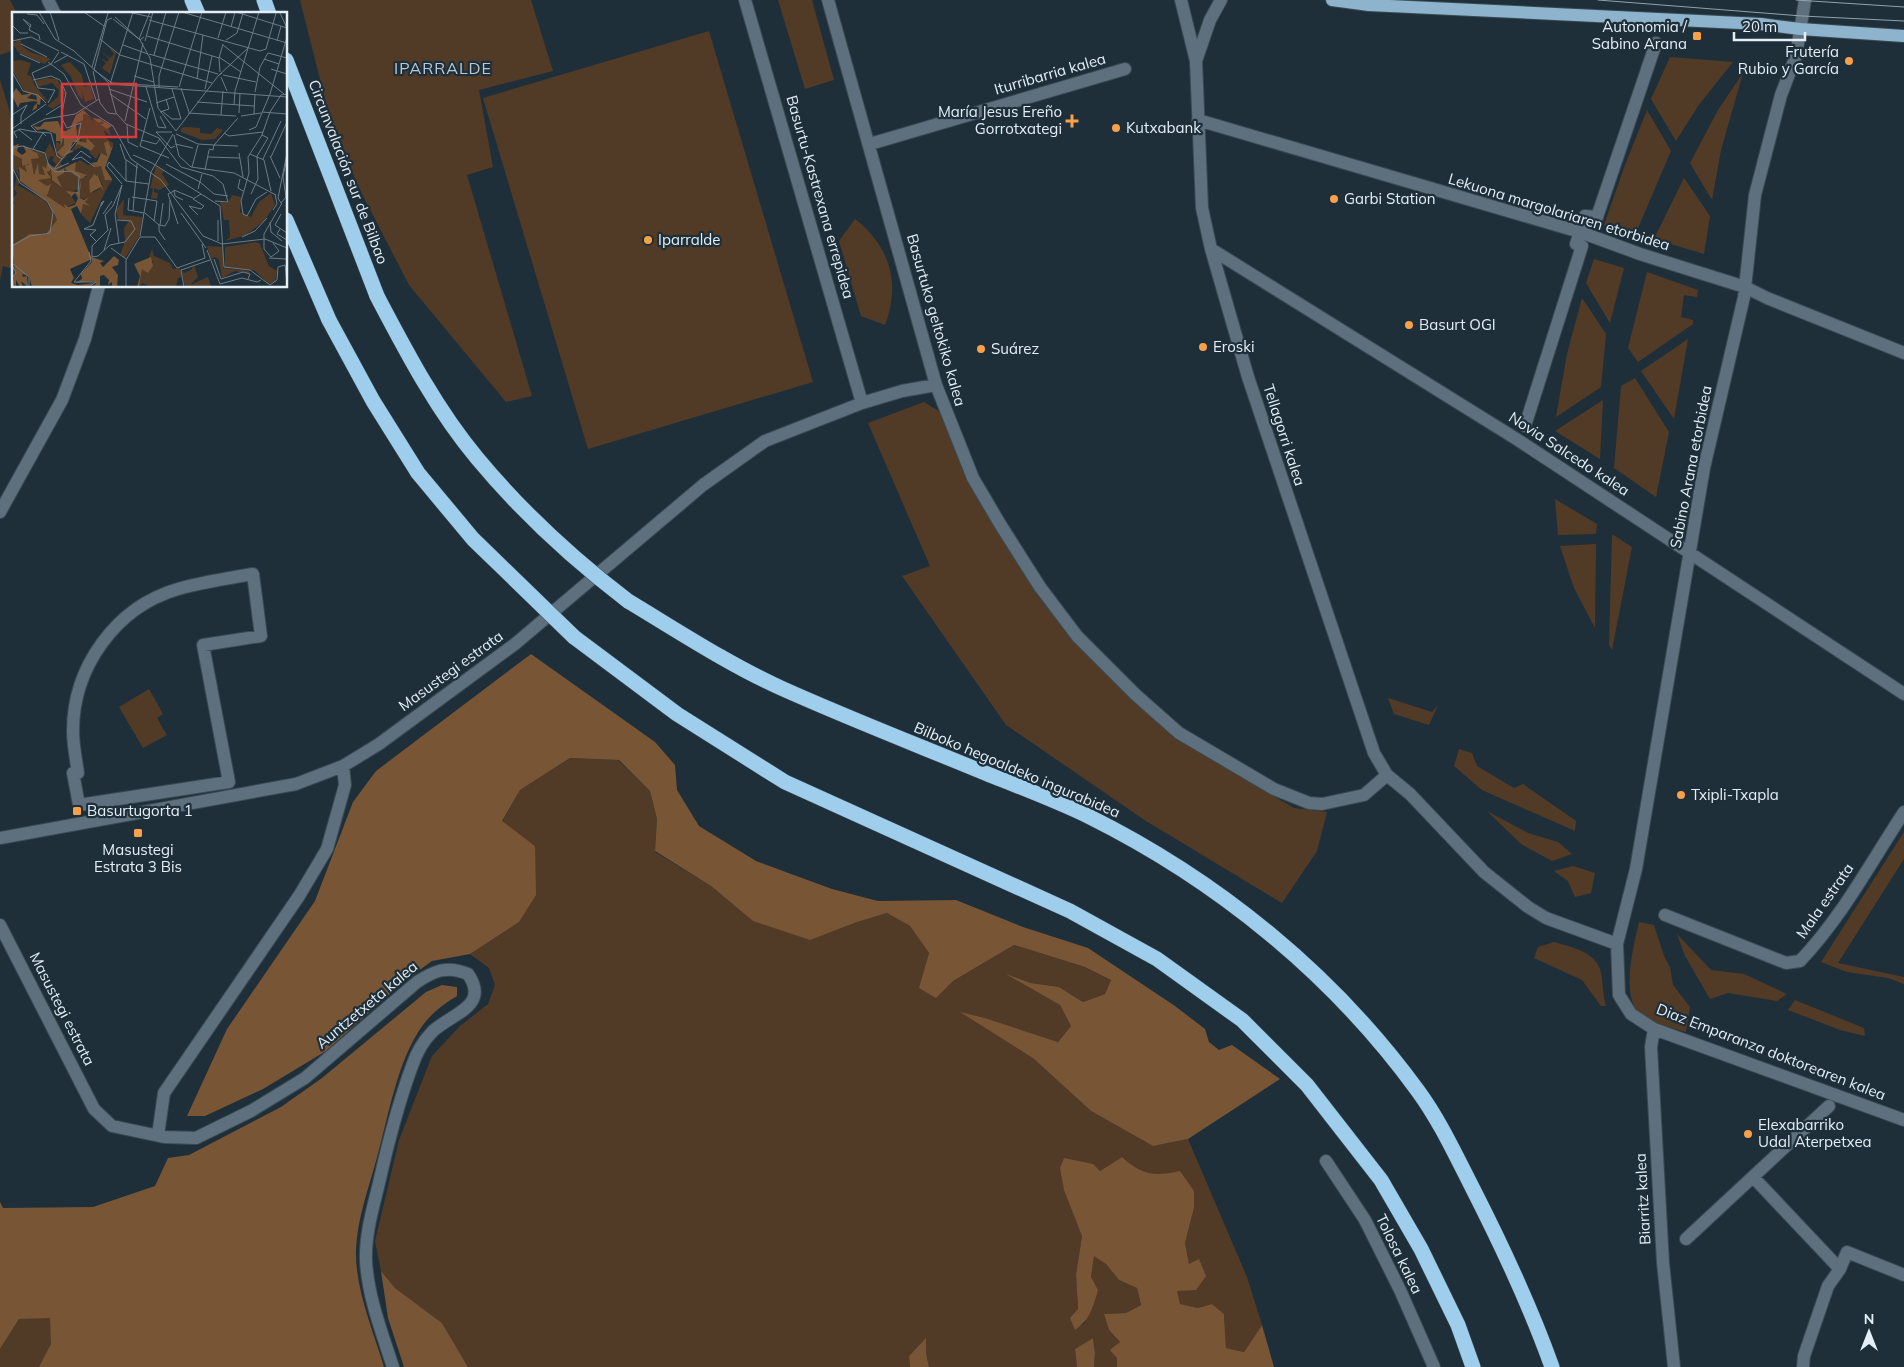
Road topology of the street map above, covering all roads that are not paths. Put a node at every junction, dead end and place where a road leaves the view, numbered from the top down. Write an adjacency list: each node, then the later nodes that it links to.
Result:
1 (48, 0): 10 (street)
2 (192, 0): 11 (highway)
3 (264, 0): 12 (highway)
4 (745, 0): 29 (street, Basurtu-Kastrexana errepidea)
5 (828, 0): 20 (street, Basurtuko geltokiko kalea)
6 (1180, 0): 16 (street)
7 (1221, 0): 16 (street)
8 (1332, 0): 13 (main road)
9 (1804, 0): 13 (street, Sabino Arana etorbidea)
10 (54, 12)
11 (197, 12)
12 (268, 12)
13 (1800, 29): 14 (main road); 24 (street, Sabino Arana etorbidea)
14 (1904, 36)
15 (1656, 43): 22 (street)
16 (1196, 61): 19 (street, Tellagorri kalea)
17 (288, 65): 26 (highway, Circunvalación sur de Bilbao)
18 (1125, 70): 20 (street, Iturribarria kalea)
19 (1198, 120): 22 (street, Lekuona margolariaren etorbidea); 23 (street, Tellagorri kalea)
20 (870, 144): 28 (street, Basurtuko geltokiko kalea)
21 (288, 225): 54 (highway, bridge)
22 (1580, 232): 24 (street, Lekuona margolariaren etorbidea); 30 (street)
23 (1211, 249): 32 (street, Novia Salcedo kalea); 35 (street, Tellagorri kalea)
24 (1745, 287): 27 (street, Lekuona margolariaren etorbidea); 32 (street, Sabino Arana etorbidea)
25 (98, 288): 31 (street)
26 (377, 296): 55 (highway, Bilboko hegoaldeko ingurabidea, bridge)
27 (1904, 353)
28 (936, 386): 29 (street, Masustegi estrata); 35 (street, Basurtuko geltokiko kalea)
29 (862, 403): 34 (street, Masustegi estrata)
30 (1525, 426)
31 (0, 512)
32 (1690, 551): 33 (street, Novia Salcedo kalea); 41 (street, Sabino Arana etorbidea)
33 (1904, 694)
34 (343, 766): 38 (street, Masustegi estrata); 46 (street)
35 (1387, 774): 41 (street)
36 (77, 797): 36 (street)
37 (1904, 812): 39 (street, Mala estrata)
38 (0, 838)
39 (1665, 915)
40 (0, 925): 44 (street, Masustegi estrata)
41 (1617, 944): 42 (street, Diaz Emparanza doktorearen kalea)
42 (1654, 1028): 45 (street, Diaz Emparanza doktorearen kalea); 56 (street, Biarritz kalea)
43 (1829, 1106): 48 (street)
44 (94, 1109): 46 (street, Auntzetxeta kalea)
45 (1904, 1120)
46 (158, 1135): 52 (street, Auntzetxeta kalea)
47 (1326, 1161): 53 (street, Tolosa kalea)
48 (1753, 1177): 49 (street); 50 (street)
49 (1686, 1239)
50 (1840, 1269): 51 (street); 57 (street)
51 (1904, 1275)
52 (393, 1367)
53 (1434, 1367)
54 (1473, 1367)
55 (1552, 1367)
56 (1674, 1367)
57 (1803, 1367)

